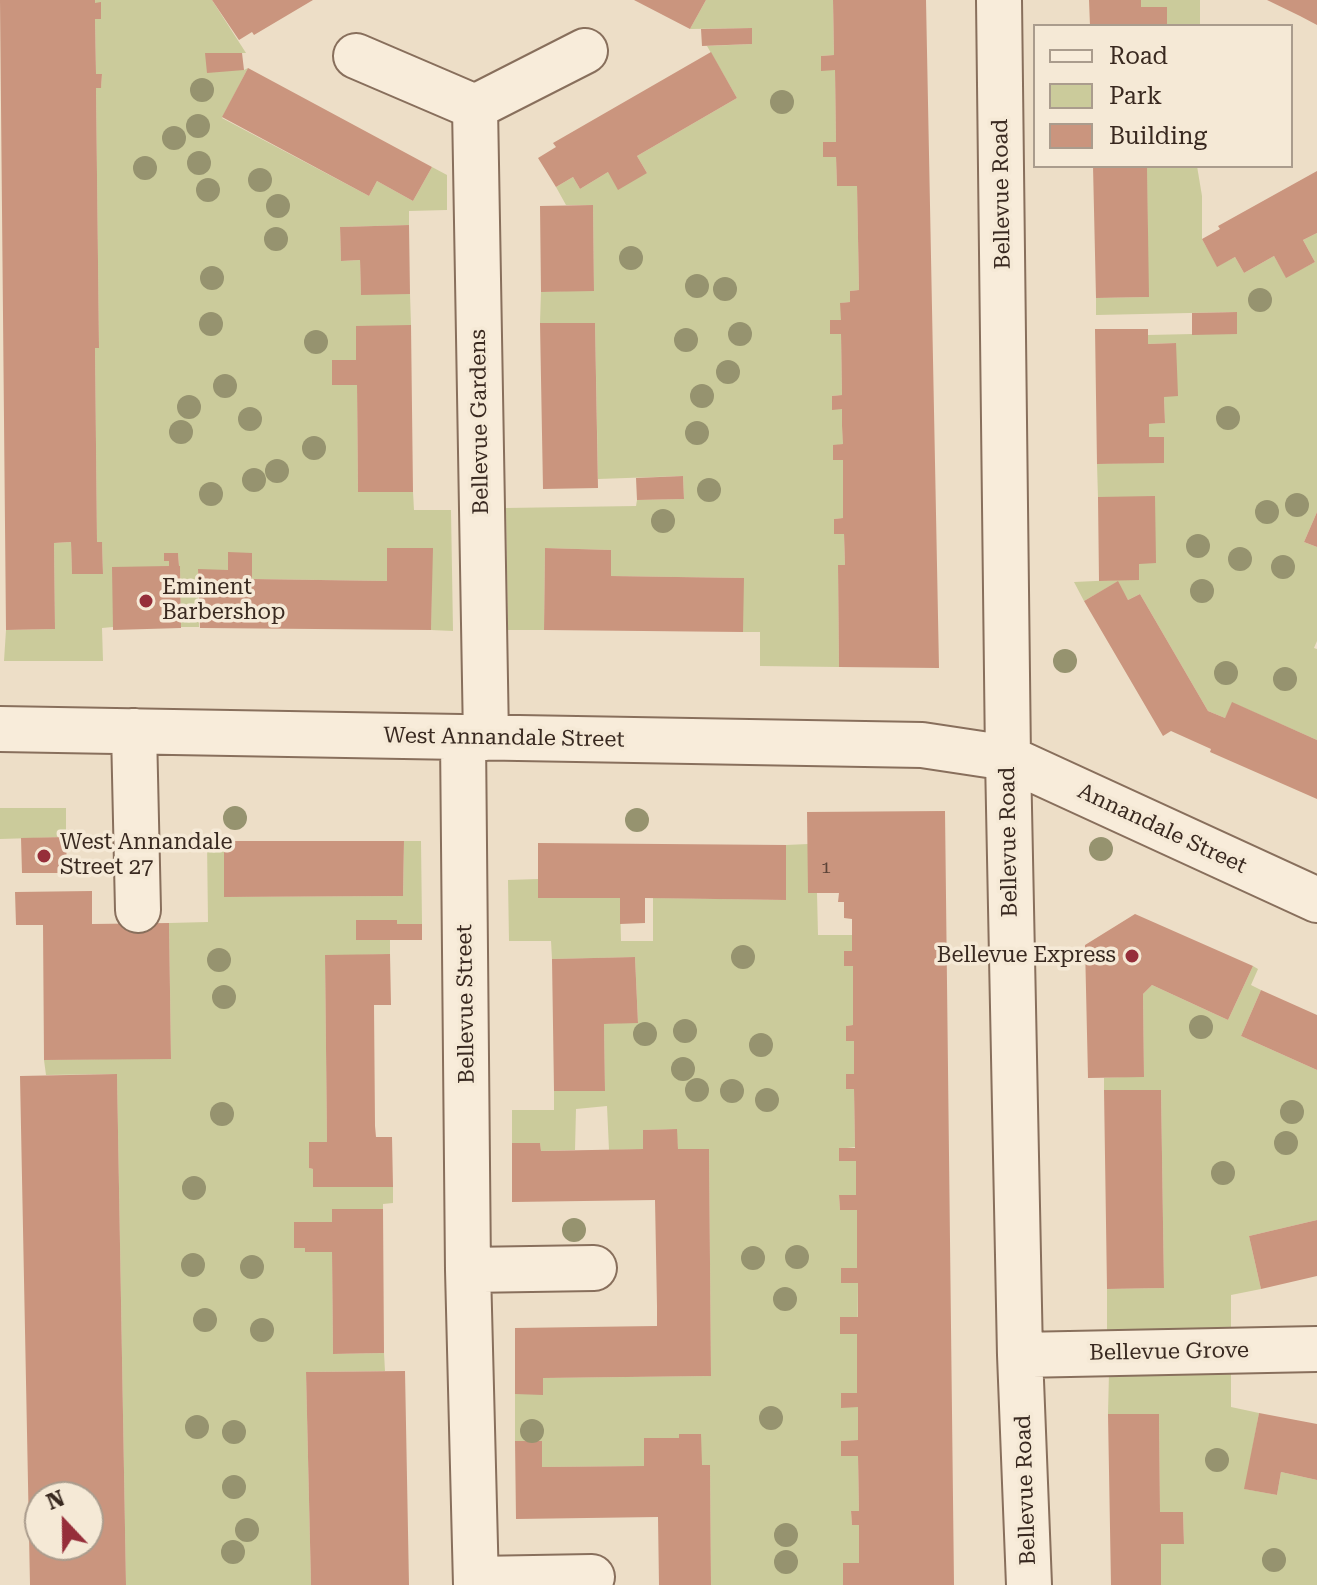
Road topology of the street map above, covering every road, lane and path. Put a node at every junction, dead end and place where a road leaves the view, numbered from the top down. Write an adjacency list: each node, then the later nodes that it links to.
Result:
1 (999, 0): 4 (street, Bellevue Road)
2 (585, 51): 5 (street)
3 (356, 56): 5 (street)
4 (1018, 98): 9 (street, Bellevue Road)
5 (475, 107): 8 (street, Bellevue Gardens)
6 (0, 729): 7 (street, West Annandale Street)
7 (134, 731): 8 (street, West Annandale Street); 11 (street)
8 (474, 738): 9 (street, West Annandale Street); 13 (street, Bellevue Street)
9 (1008, 758): 10 (street, Annandale Street); 15 (street, Bellevue Road)
10 (1317, 900)
11 (138, 910)
12 (594, 1268): 13 (street)
13 (468, 1270): 17 (street, Bellevue Street)
14 (1317, 1349): 15 (street, Bellevue Grove)
15 (1020, 1355): 18 (street, Bellevue Road)
16 (592, 1577): 17 (street, Bellevue Street)
17 (476, 1582)
18 (1029, 1585)

